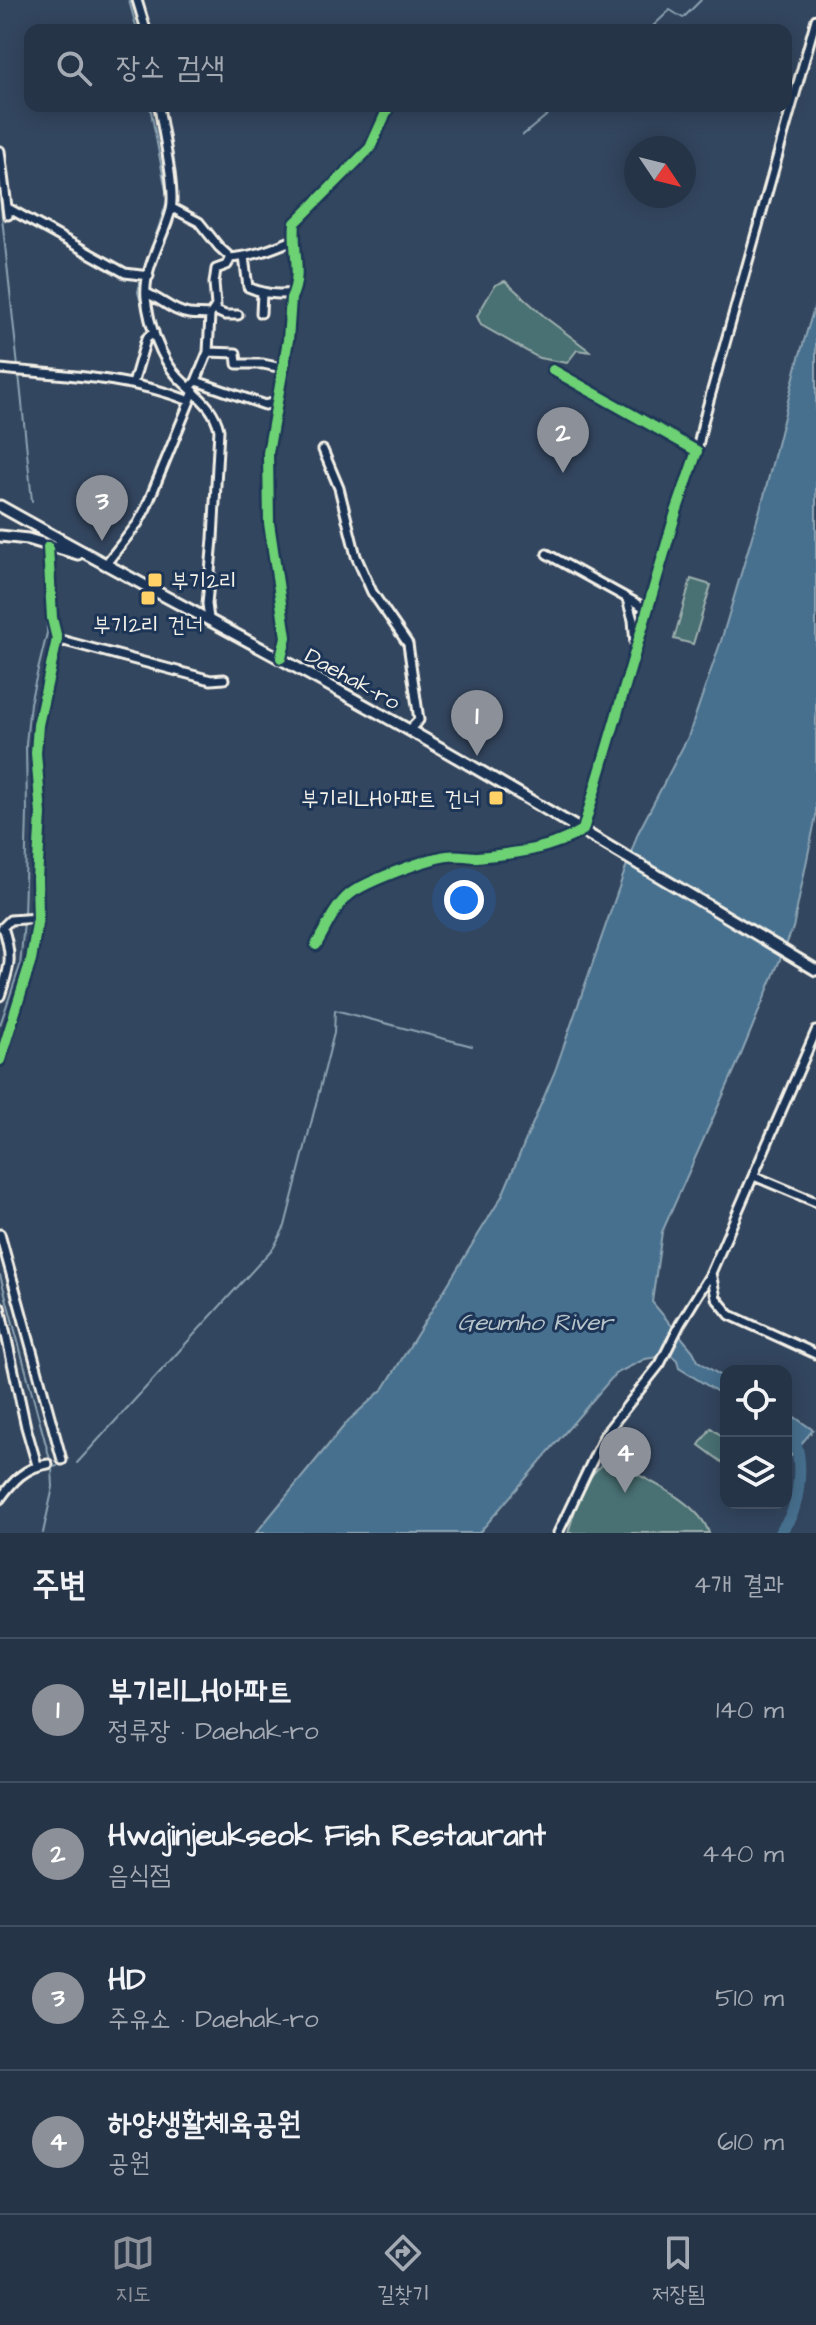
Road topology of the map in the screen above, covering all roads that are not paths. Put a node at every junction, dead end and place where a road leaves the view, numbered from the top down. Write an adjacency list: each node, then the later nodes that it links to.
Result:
1 (137, 0): 3 (street)
2 (816, 19): 4 (street)
3 (144, 24)
4 (792, 105)
5 (160, 112): 9 (street)
6 (386, 112): 10 (street)
7 (790, 112): 31 (street)
8 (0, 151): 13 (street)
9 (172, 208): 12 (street); 13 (street)
10 (293, 240): 11 (street); 16 (street)
11 (244, 257): 12 (street); 15 (street)
12 (231, 258): 17 (street)
13 (149, 276): 14 (street)
14 (146, 293): 17 (street); 20 (street)
15 (262, 293): 16 (street); 18 (street)
16 (294, 293): 22 (street)
17 (212, 312): 19 (street); 21 (street)
18 (261, 313)
19 (238, 315)
20 (154, 332): 26 (street); 27 (street)
21 (208, 352): 22 (street); 25 (street)
22 (282, 368): 29 (street)
23 (0, 369): 26 (street)
24 (553, 370): 31 (street)
25 (196, 381): 27 (street); 29 (street)
26 (133, 384): 28 (street)
27 (192, 389): 28 (street); 40 (street)
28 (190, 401): 37 (street)
29 (276, 402): 43 (street)
30 (323, 450): 45 (street)
31 (697, 451): 39 (street)
32 (0, 506): 36 (main road, Daehak-ro)
33 (0, 536): 34 (main road)
34 (48, 547): 36 (main road); 41 (street)
35 (547, 554): 38 (street)
36 (89, 557): 37 (main road, Daehak-ro)
37 (105, 565): 40 (main road, Daehak-ro)
38 (627, 599): 39 (street); 42 (street)
39 (647, 609): 42 (street)
40 (209, 619): 43 (main road, Daehak-ro)
41 (57, 639): 44 (street); 47 (street)
42 (636, 649): 46 (street)
43 (281, 658): 45 (main road, Daehak-ro)
44 (224, 679)
45 (409, 730): 46 (main road, Daehak-ro)
46 (583, 830): 49 (street); 50 (main road, Daehak-ro)
47 (30, 918): 48 (street); 53 (street)
48 (2, 928): 51 (street)
49 (316, 945)
50 (816, 970)
51 (0, 996)
52 (816, 1031): 54 (street)
53 (0, 1060)
54 (754, 1176): 55 (street); 57 (street)
55 (816, 1202)
56 (0, 1234): 60 (street)
57 (711, 1273): 59 (street); 64 (street)
58 (0, 1307): 62 (street)
59 (816, 1354)
60 (62, 1460)
61 (48, 1464): 62 (street)
62 (37, 1465): 63 (street)
63 (0, 1499)
64 (558, 1533)

